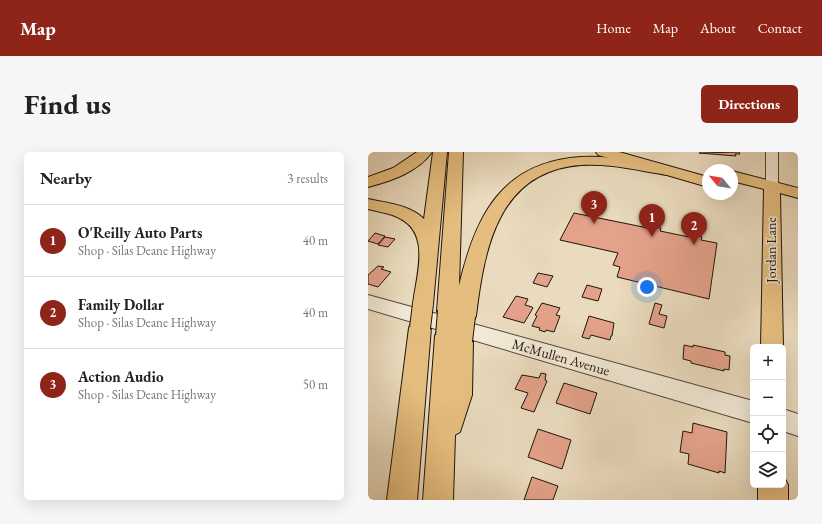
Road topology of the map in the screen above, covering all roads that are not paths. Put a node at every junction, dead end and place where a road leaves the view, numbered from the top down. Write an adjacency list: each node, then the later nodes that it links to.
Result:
1 (425, 152): 12 (main road)
2 (440, 152): 18 (main road)
3 (456, 152): 20 (main road)
4 (603, 152): 8 (main road)
5 (641, 152): 8 (main road)
6 (648, 152): 8 (main road)
7 (772, 152): 14 (street, Jordan Lane)
8 (665, 164): 9 (main road); 10 (main road); 20 (main road)
9 (702, 169)
10 (702, 179)
11 (738, 179): 14 (main road)
12 (368, 182)
13 (738, 189): 14 (main road)
14 (772, 193): 15 (main road); 17 (main road); 21 (main road, Jordan Lane)
15 (798, 193)
16 (368, 204): 18 (main road)
17 (798, 206)
18 (430, 246): 26 (main road)
19 (368, 302): 22 (street, McMullen Avenue)
20 (456, 313): 27 (main road, bridge)
21 (772, 344)
22 (750, 411)
23 (786, 421): 24 (street)
24 (798, 425)
25 (773, 488): 28 (main road)
26 (402, 500)
27 (438, 500)
28 (773, 500)

